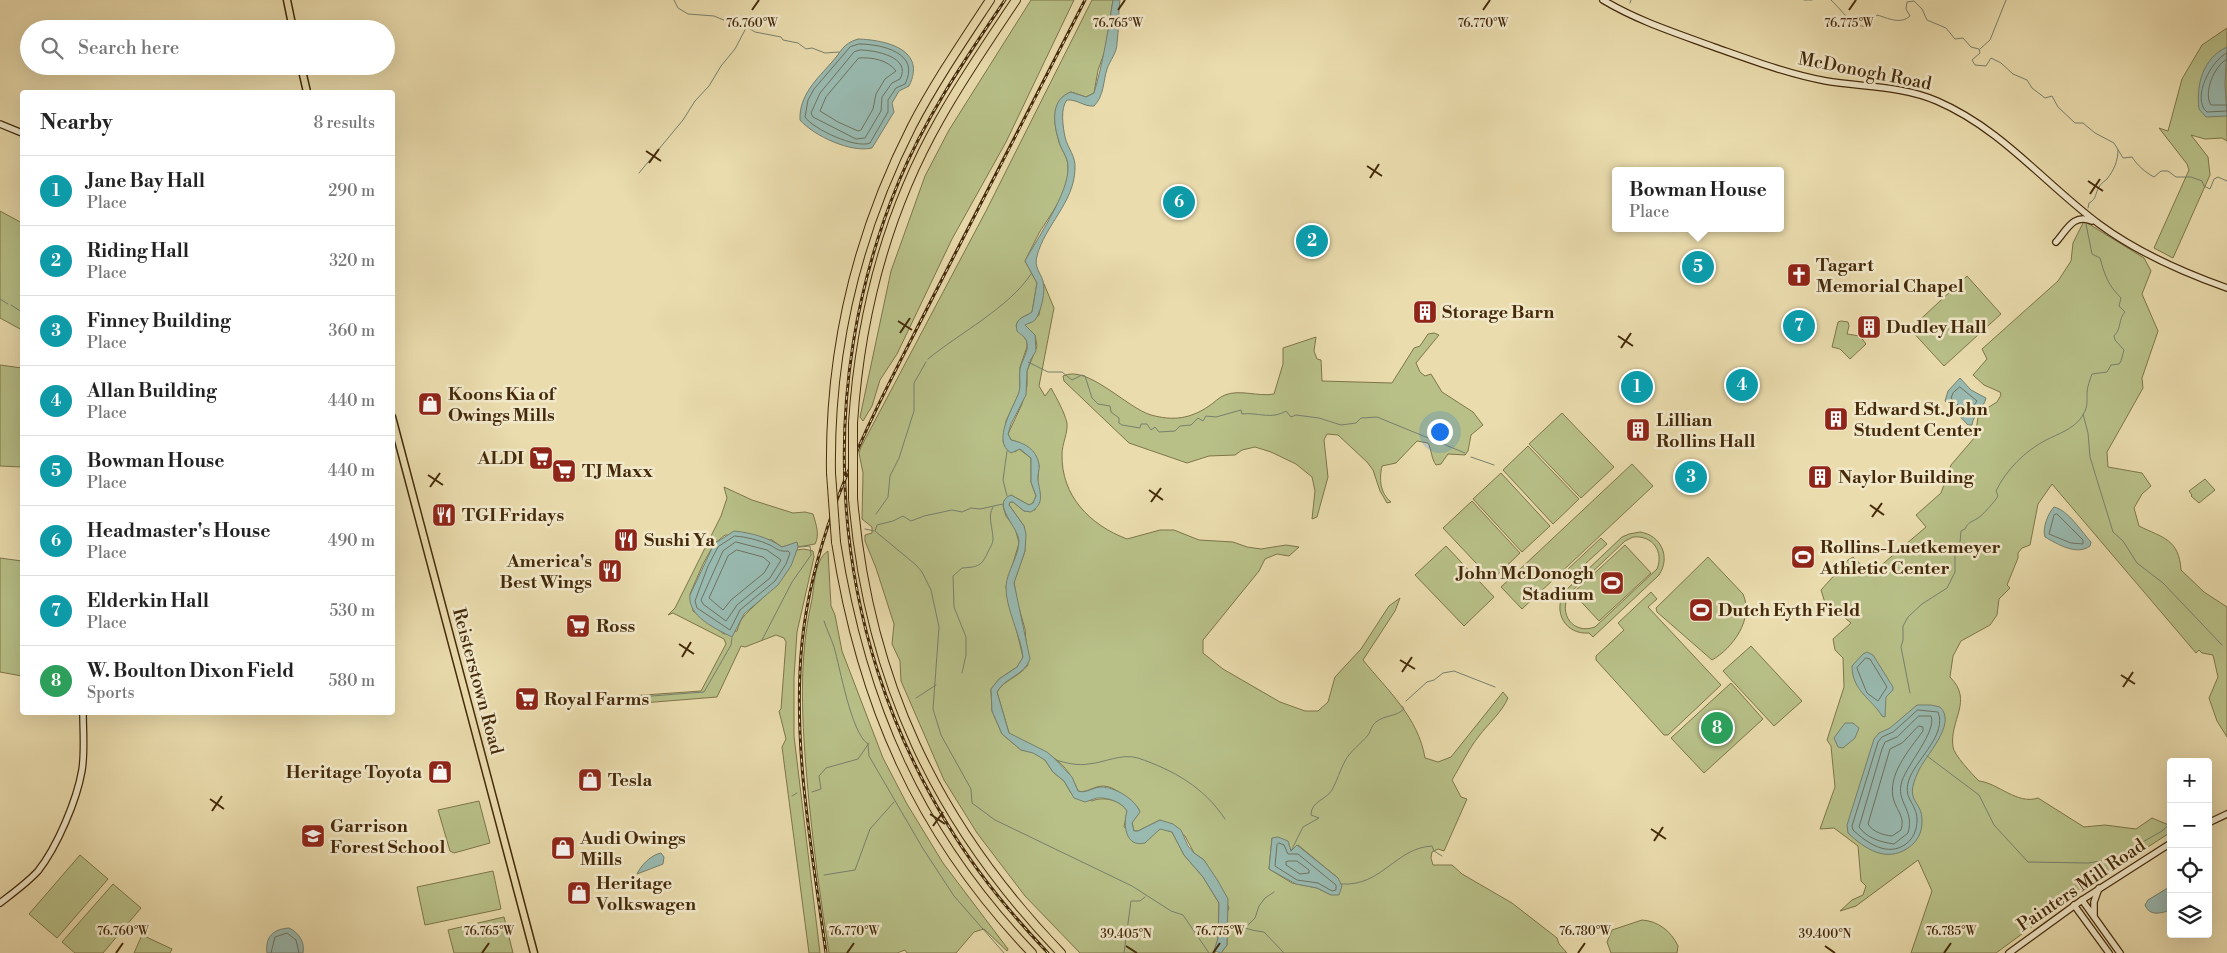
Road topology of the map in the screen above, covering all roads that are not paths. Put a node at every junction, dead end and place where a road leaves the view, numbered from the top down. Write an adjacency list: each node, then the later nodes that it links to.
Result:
1 (287, 0): 5 (main road)
2 (990, 0): 24 (highway, bridge)
3 (1016, 0): 25 (highway, bridge)
4 (1603, 0): 10 (main road, McDonogh Road)
5 (291, 20)
6 (303, 75): 7 (main road)
7 (307, 90)
8 (0, 124): 9 (main road)
9 (20, 132)
10 (2100, 225): 11 (main road); 12 (main road, McDonogh Road)
11 (2056, 242)
12 (2227, 288)
13 (395, 428): 23 (main road, Reisterstown Road)
14 (83, 715): 20 (main road)
15 (2227, 814): 16 (main road)
16 (2212, 821)
17 (2167, 846): 18 (main road, Painters Mill Road)
18 (2099, 888): 19 (main road, Painters Mill Road); 22 (main road)
19 (2082, 900): 21 (main road, Painters Mill Road); 22 (main road)
20 (0, 903)
21 (2074, 905): 26 (main road, Painters Mill Road); 27 (main road)
22 (2094, 918): 28 (main road)
23 (534, 953)
24 (1032, 953)
25 (1061, 953)
26 (2009, 953)
27 (2109, 953)
28 (2120, 953)

